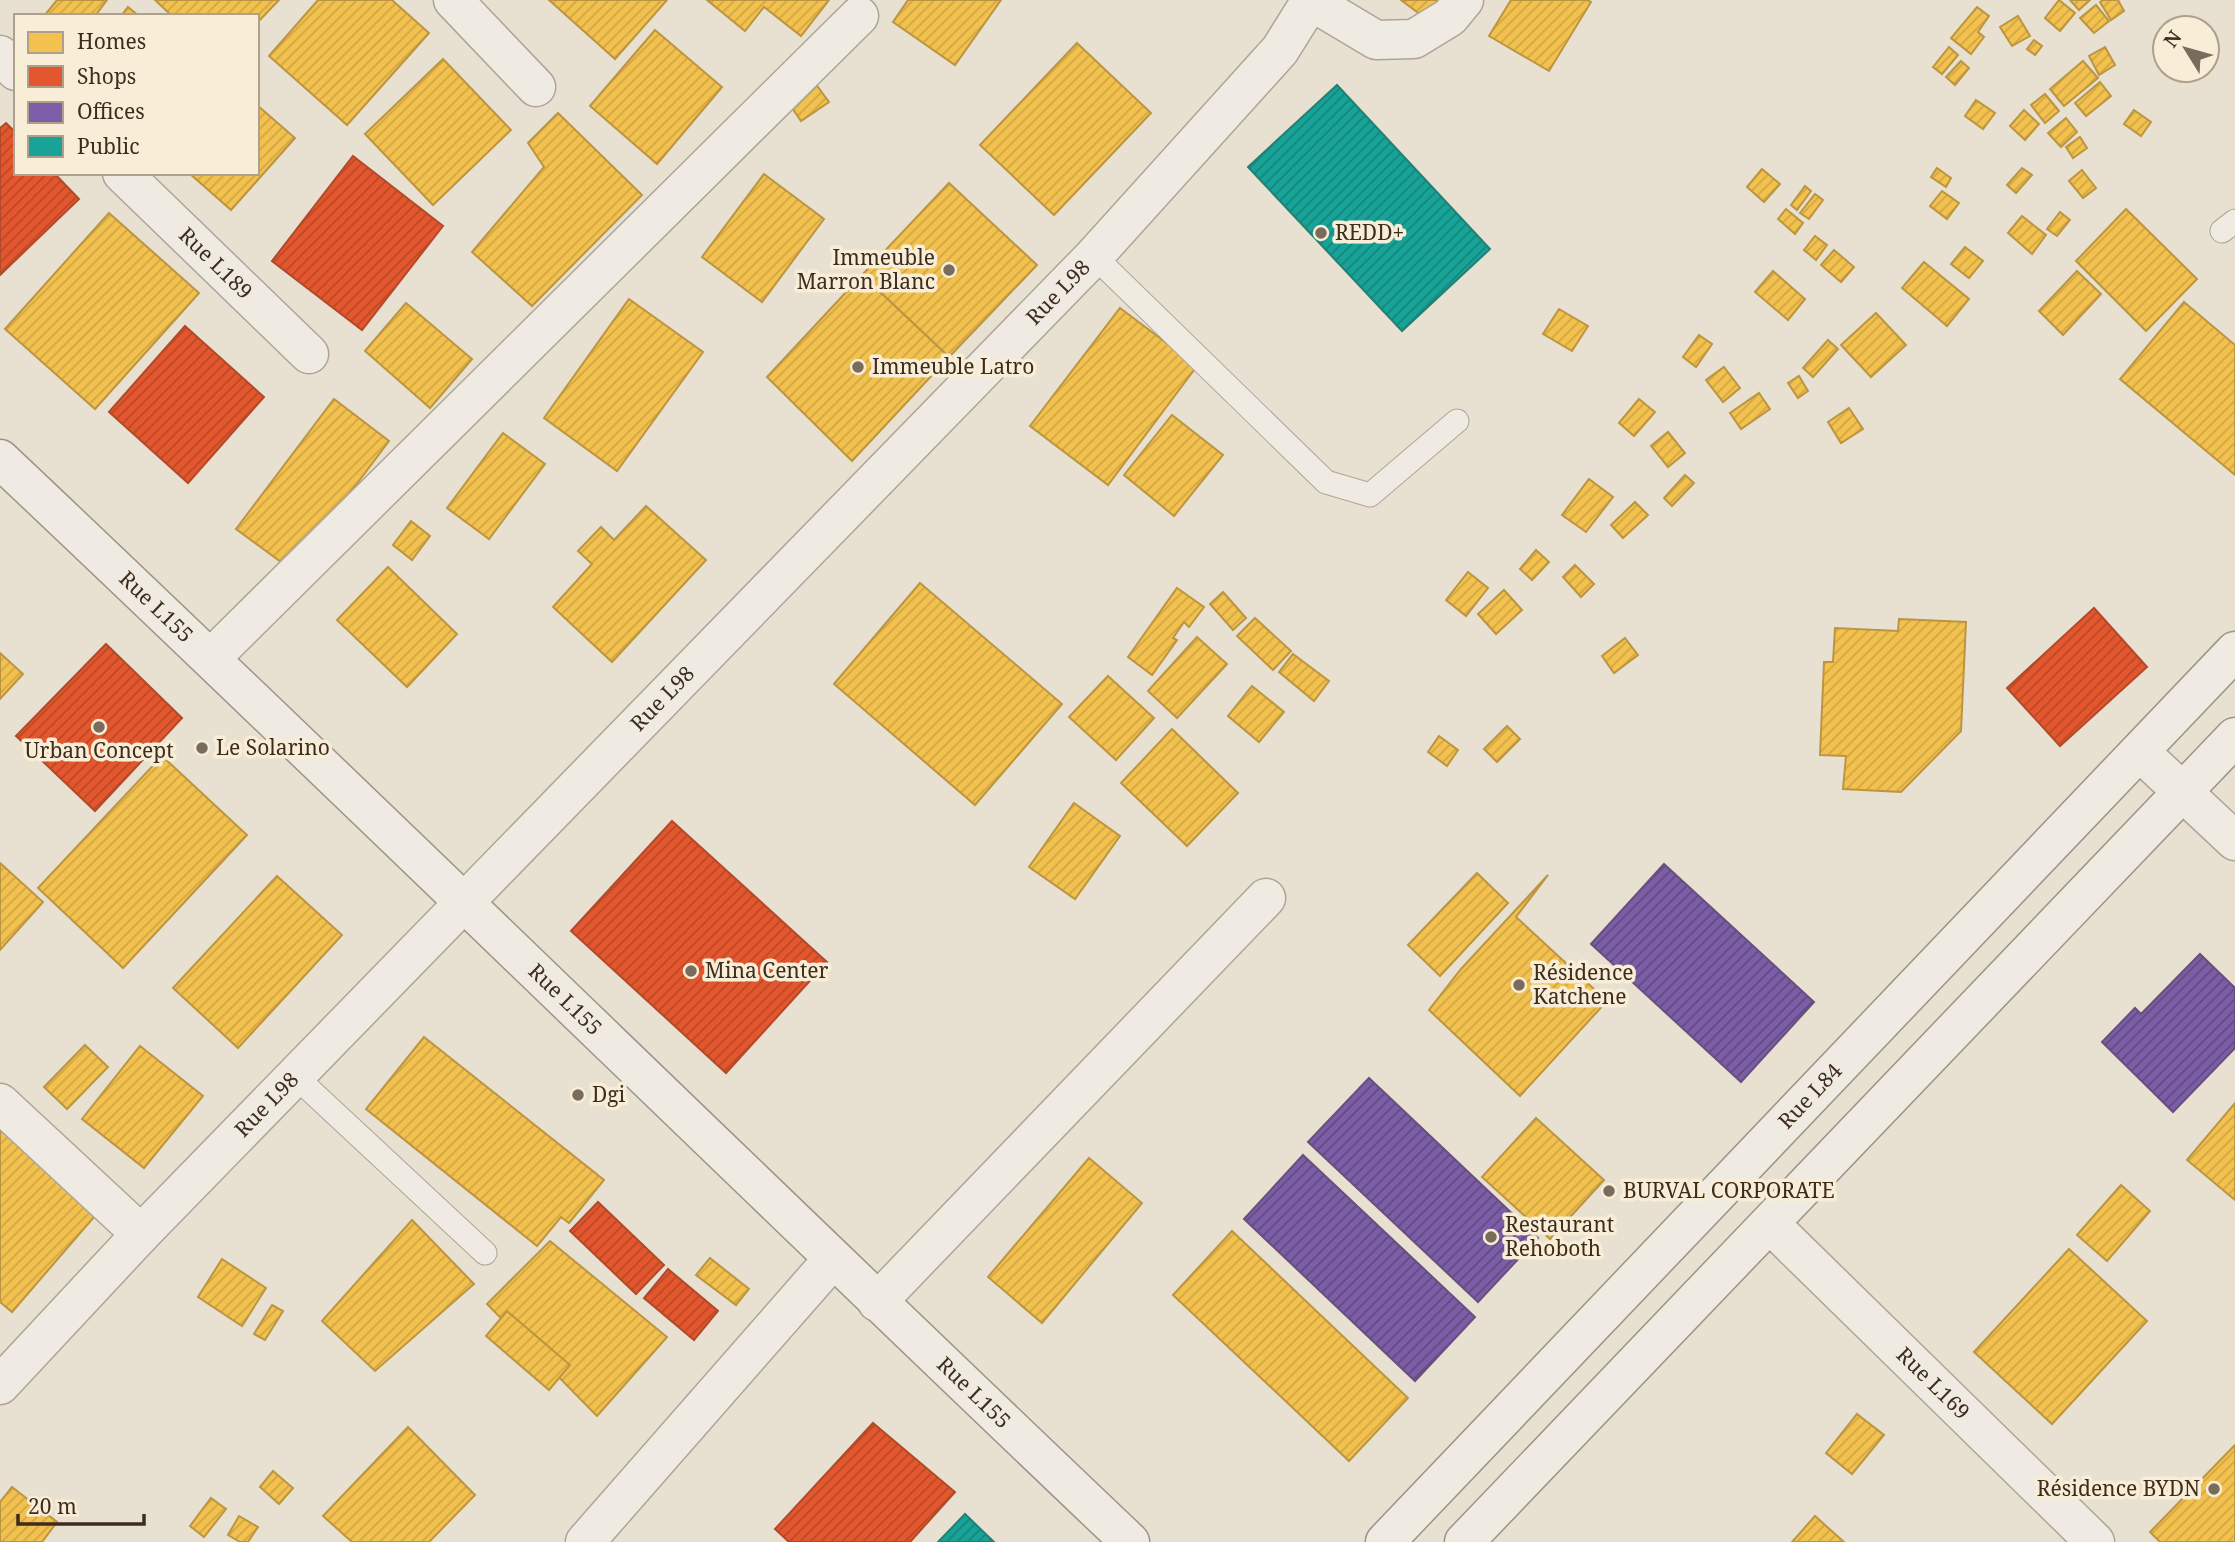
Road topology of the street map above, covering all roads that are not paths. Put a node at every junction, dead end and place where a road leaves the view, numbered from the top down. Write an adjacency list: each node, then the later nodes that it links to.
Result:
1 (453, 0): 7 (street)
2 (1464, 0): 3 (street)
3 (1309, 1): 9 (street, Rue L98)
4 (859, 16): 14 (street)
5 (0, 55): 6 (street)
6 (14, 69)
7 (536, 87)
8 (124, 175): 10 (street, Rue L189)
9 (1094, 256): 11 (lane); 20 (street, Rue L98)
10 (309, 354)
11 (1457, 421)
12 (0, 459): 14 (street, Rue L155)
13 (2235, 651): 16 (street, Rue L84)
14 (211, 658): 20 (street, Rue L155)
15 (2235, 737): 17 (street)
16 (2140, 752): 17 (street); 31 (street, Rue L84)
17 (2183, 792): 18 (street); 23 (street)
18 (2235, 841)
19 (1266, 898): 27 (street)
20 (464, 902): 21 (street, Rue L98); 26 (street, Rue L155)
21 (295, 1076): 24 (street, Rue L98); 25 (lane)
22 (0, 1103): 24 (street)
23 (1770, 1224): 32 (street); 33 (street, Rue L169)
24 (141, 1234): 28 (street, Rue L98)
25 (485, 1253)
26 (832, 1259): 27 (street, Rue L155); 29 (street)
27 (877, 1302): 30 (street, Rue L155)
28 (0, 1385)
29 (585, 1542)
30 (1130, 1542)
31 (1385, 1542)
32 (1464, 1542)
33 (2095, 1542)

